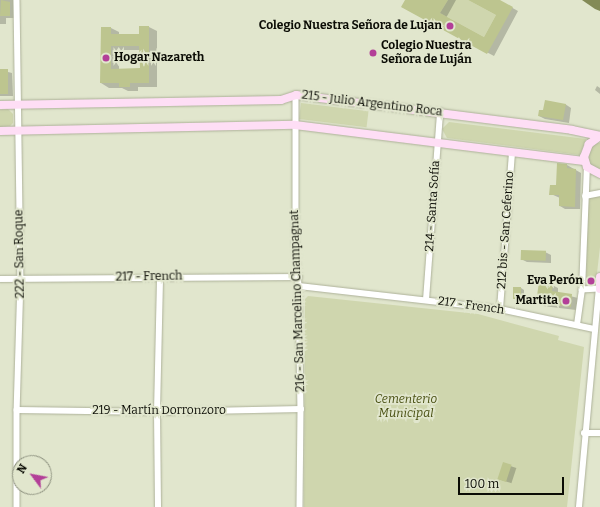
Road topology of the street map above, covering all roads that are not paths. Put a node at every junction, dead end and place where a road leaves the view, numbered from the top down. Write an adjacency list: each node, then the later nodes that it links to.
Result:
1 (17, 0): 4 (street, 222 - San Roque)
2 (296, 95): 4 (street, 215 - Julio Argentino Roca); 5 (street, 215 - Julio Argentino Roca); 6 (street, 216 - San Marcelino Champagnat)
3 (0, 105): 4 (street, 215 - Julio Argentino Roca)
4 (17, 105): 8 (street, 222 - San Roque)
5 (440, 112): 9 (street, 215 - Julio Argentino Roca); 10 (street, 214 - Santa Sofía)
6 (294, 125): 8 (street); 10 (street); 16 (street, 216 - San Marcelino Champagnat)
7 (0, 131): 8 (street)
8 (17, 131): 20 (street, 222 - San Roque)
9 (600, 136): 12 (street)
10 (437, 141): 11 (street); 24 (street, 214 - Santa Sofía)
11 (512, 152): 12 (street); 25 (street, 212 bis - San Ceferino)
12 (585, 164): 13 (street); 15 (street)
13 (600, 174)
14 (600, 193): 15 (street)
15 (585, 196): 23 (street)
16 (299, 276): 17 (street, 217 - French); 21 (street, 216 - San Marcelino Champagnat)
17 (160, 277): 20 (street, 217 - French); 30 (street)
18 (600, 277): 22 (street)
19 (0, 279): 20 (street, 217 - French)
20 (21, 279): 29 (street, 222 - San Roque)
21 (299, 286): 24 (street, 217 - French); 28 (street, 216 - San Marcelino Champagnat)
22 (599, 289): 23 (street); 27 (street)
23 (582, 290): 26 (street)
24 (426, 300): 25 (street, 217 - French)
25 (500, 309): 26 (street, 217 - French)
26 (577, 325): 27 (street, 217 - French)
27 (594, 329): 31 (street)
28 (301, 409): 30 (street, 219 - Martín Dorronzoro); 35 (street, 216 - San Marcelino Champagnat)
29 (17, 410): 30 (street, 219 - Martín Dorronzoro); 33 (street, 222 - San Roque)
30 (157, 412): 34 (street)
31 (584, 433): 32 (street); 36 (street)
32 (600, 433)
33 (18, 507)
34 (158, 507)
35 (300, 507)
36 (579, 507)

